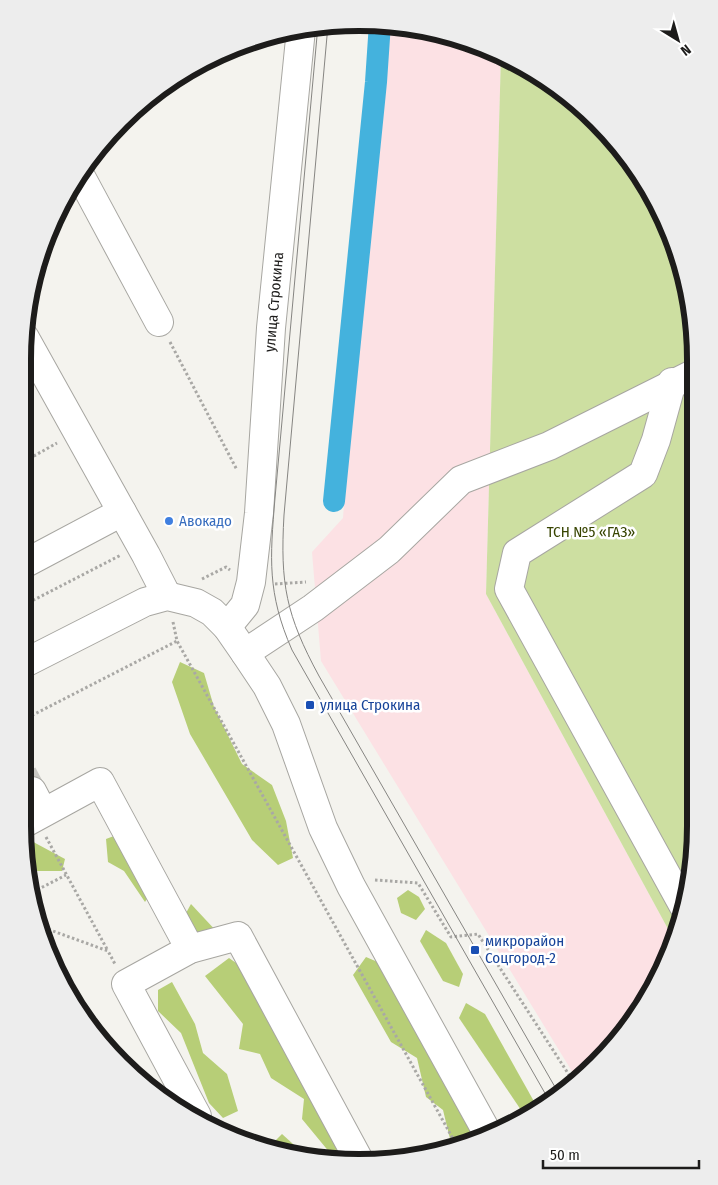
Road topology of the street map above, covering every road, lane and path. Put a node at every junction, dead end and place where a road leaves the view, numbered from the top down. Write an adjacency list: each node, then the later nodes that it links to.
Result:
1 (300, 37): 14 (street, улица Строкина)
2 (83, 181): 3 (street)
3 (159, 322): 8 (path)
4 (31, 349): 6 (street)
5 (683, 378): 16 (street); 23 (street)
6 (78, 432): 7 (path); 9 (street)
7 (31, 457)
8 (241, 478)
9 (122, 512): 10 (street); 11 (street)
10 (146, 555): 12 (street); 13 (path)
11 (31, 560)
12 (167, 596): 14 (street); 15 (path); 17 (street)
13 (31, 601)
14 (227, 627): 16 (street)
15 (177, 641): 18 (path); 31 (path)
16 (245, 652): 30 (street)
17 (31, 660)
18 (31, 716)
19 (33, 811): 20 (path); 25 (street)
20 (66, 875): 22 (path); 26 (path)
21 (369, 879): 28 (path)
22 (38, 889)
23 (679, 897)
24 (48, 929): 26 (path)
25 (190, 949): 27 (street); 32 (street)
26 (108, 951): 27 (path)
27 (126, 984): 29 (street)
28 (570, 1076)
29 (193, 1109)
30 (485, 1129)
31 (453, 1140)
32 (356, 1154)

